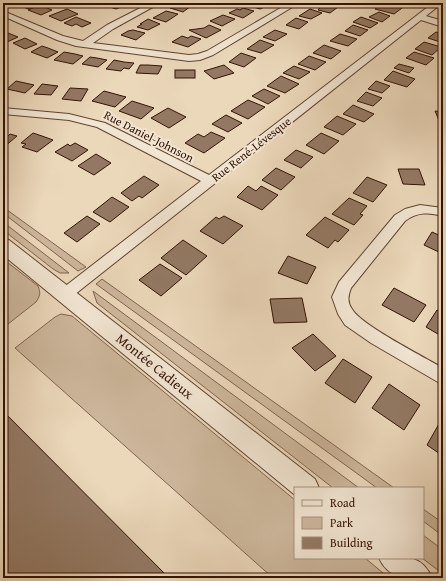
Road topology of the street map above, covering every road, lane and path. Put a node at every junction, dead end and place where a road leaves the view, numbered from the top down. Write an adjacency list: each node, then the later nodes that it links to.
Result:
1 (156, 3): 7 (street)
2 (295, 3): 7 (street)
3 (438, 3): 5 (street, Rue René-Lévesque)
4 (3, 13): 7 (street)
5 (420, 17): 6 (street); 9 (street, Rue René-Lévesque)
6 (443, 24)
7 (85, 44)
8 (3, 111): 9 (street, Rue Daniel-Johnson)
9 (210, 182): 12 (street, Rue René-Lévesque)
10 (443, 212): 13 (street)
11 (3, 245): 12 (street, Montée Cadieux)
12 (64, 295): 14 (street, Montée Cadieux)
13 (443, 377)
14 (305, 487)
15 (394, 559): 16 (street)
16 (418, 578)

